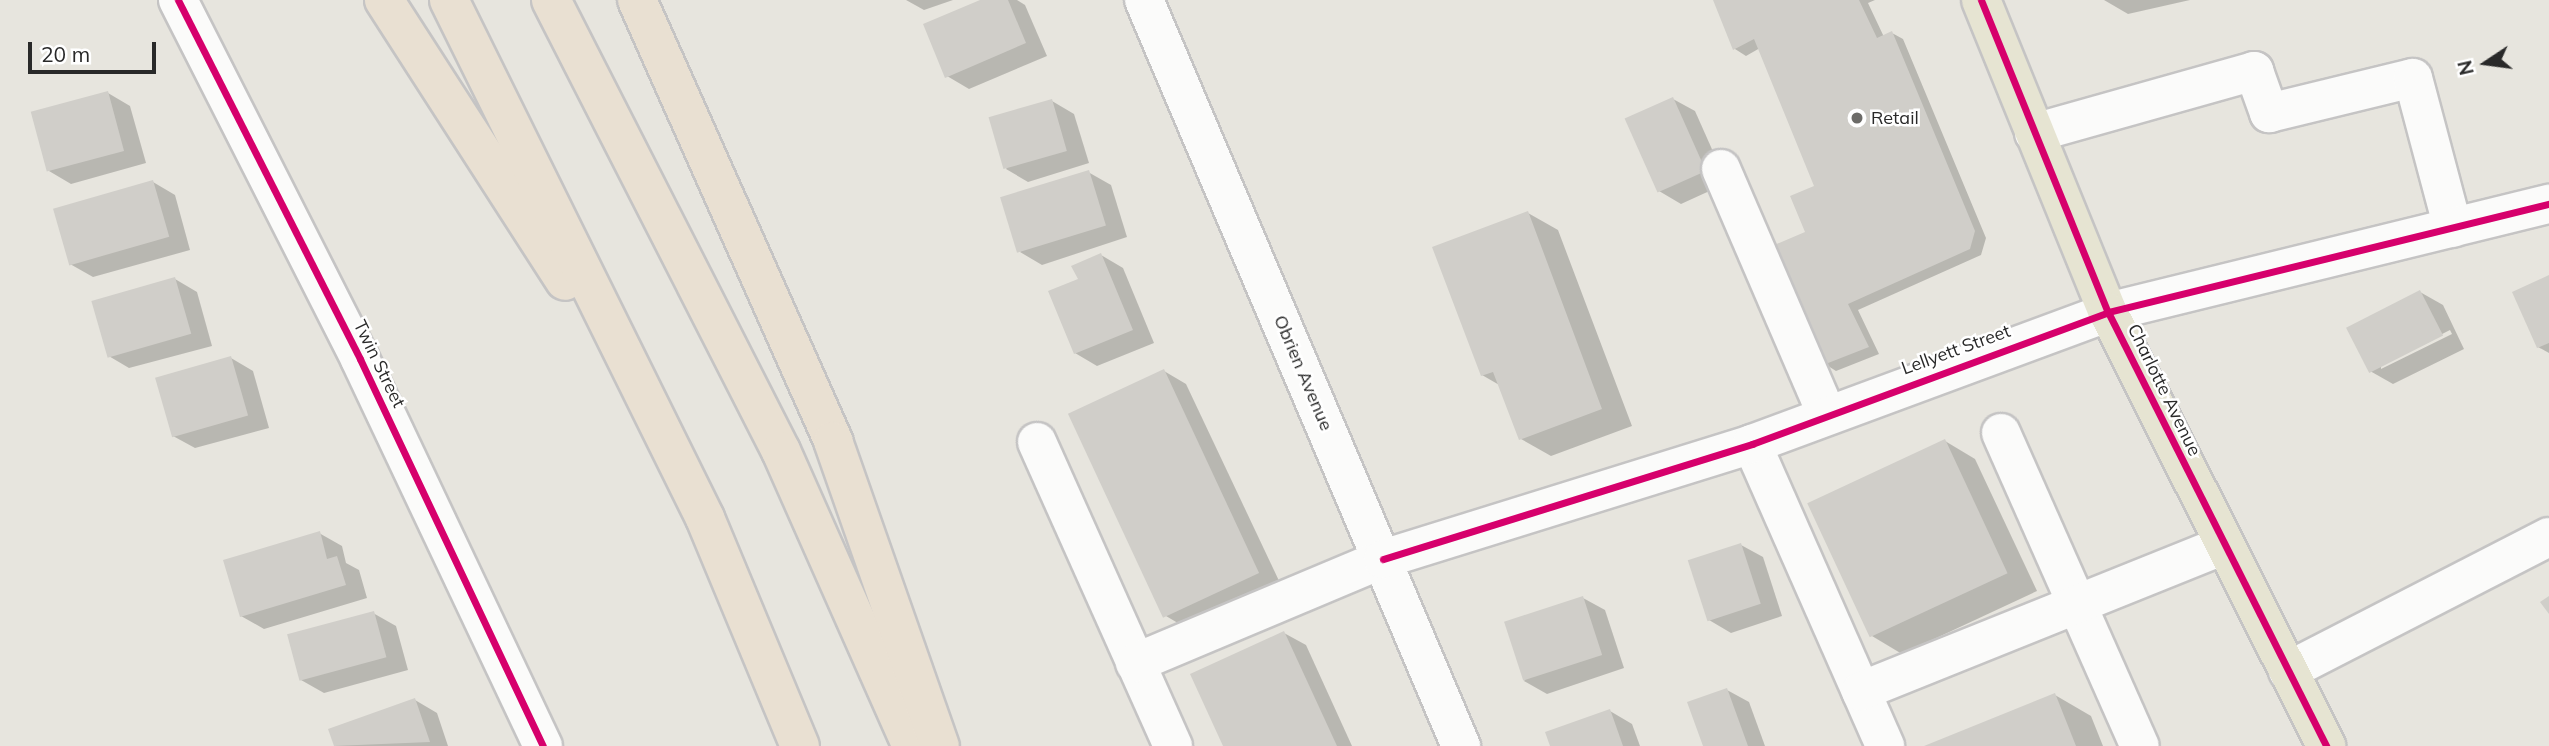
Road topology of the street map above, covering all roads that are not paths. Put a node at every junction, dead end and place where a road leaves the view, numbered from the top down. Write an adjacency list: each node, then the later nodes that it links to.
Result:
1 (178, 0): 25 (street, Twin Street)
2 (384, 0): 14 (highway)
3 (449, 0): 14 (highway)
4 (551, 0): 27 (highway)
5 (637, 0): 28 (highway)
6 (1144, 0): 20 (street, Obrien Avenue)
7 (1981, 0): 8 (main road, Charlotte Avenue)
8 (2035, 133): 11 (street); 12 (main road, Charlotte Avenue)
9 (1721, 169): 13 (street)
10 (2549, 204): 11 (street, Lellyett Street)
11 (2452, 228): 12 (street, Lellyett Street)
12 (2108, 312): 13 (street, Lellyett Street); 19 (main road, Charlotte Avenue)
13 (1826, 413): 17 (street, Lellyett Street)
14 (659, 425): 26 (highway)
15 (2001, 433): 21 (street)
16 (1037, 442): 22 (street)
17 (1752, 444): 20 (street, Lellyett Street); 24 (street)
18 (2549, 537): 23 (street)
19 (2224, 545): 21 (street); 23 (main road, Charlotte Avenue)
20 (1383, 559): 22 (street, Lellyett Street); 30 (street, Obrien Avenue)
21 (2075, 605): 24 (street); 32 (street)
22 (1136, 663): 29 (street)
23 (2288, 671): 33 (main road, Charlotte Avenue)
24 (1861, 691): 31 (street)
25 (543, 746)
26 (800, 746)
27 (912, 746)
28 (940, 746)
29 (1173, 746)
30 (1461, 746)
31 (1885, 746)
32 (2140, 746)
33 (2326, 746)

